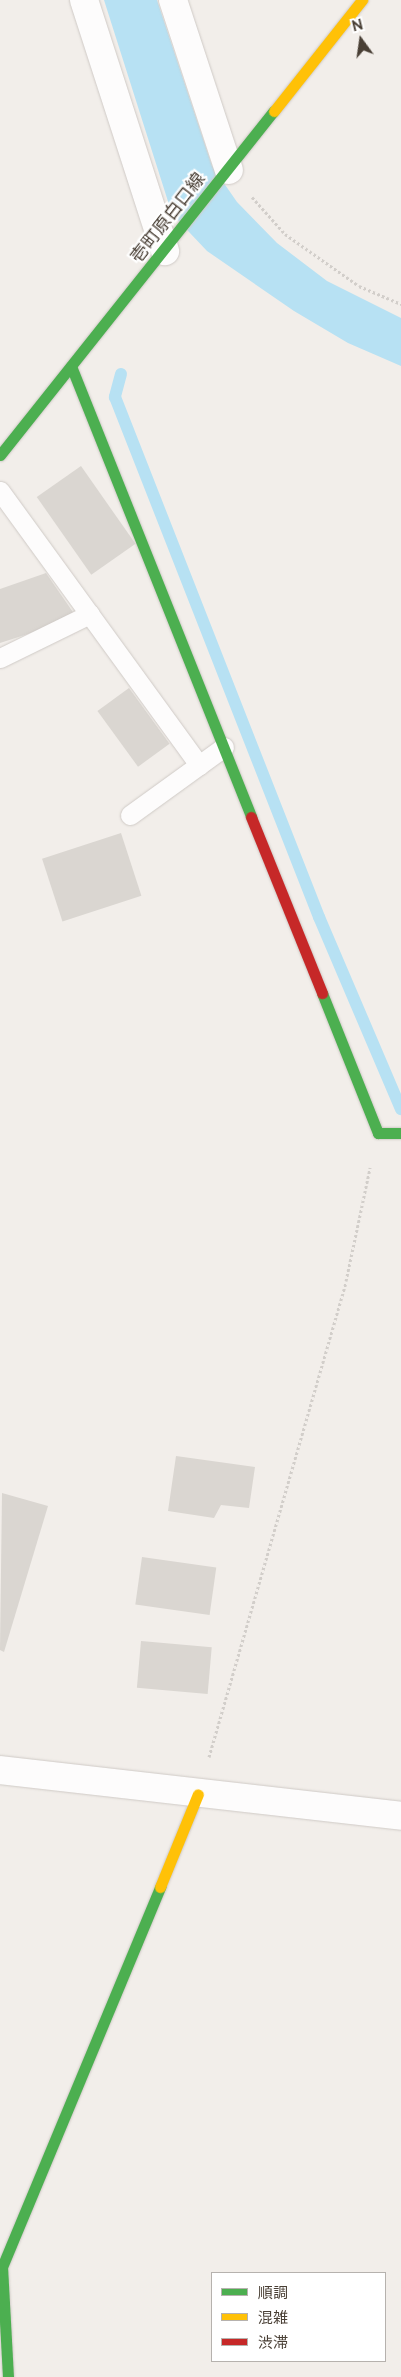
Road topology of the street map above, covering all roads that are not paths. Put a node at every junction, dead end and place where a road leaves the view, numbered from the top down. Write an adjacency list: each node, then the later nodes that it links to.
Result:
1 (84, 0): 5 (street)
2 (173, 0): 4 (street)
3 (362, 0): 4 (street, 壱町原白口線)
4 (227, 173): 5 (street, 壱町原白口線)
5 (173, 240): 6 (street, 壱町原白口線)
6 (71, 366): 7 (street, 壱町原白口線); 11 (street)
7 (0, 455)
8 (0, 491): 9 (lane)
9 (90, 614): 10 (lane); 12 (lane)
10 (0, 658)
11 (224, 747): 12 (lane); 14 (street)
12 (199, 765): 13 (lane)
13 (130, 815)
14 (401, 1133)
15 (0, 1770): 16 (street)
16 (198, 1794): 17 (street); 18 (street)
17 (401, 1816)
18 (8, 2377)

